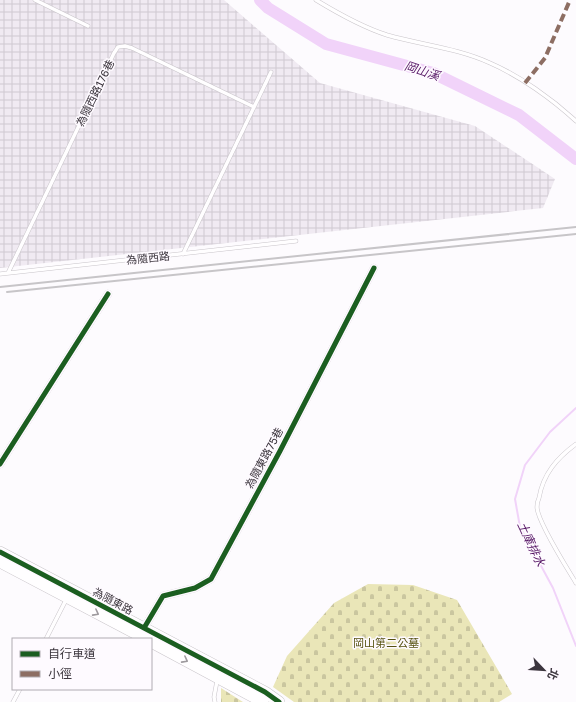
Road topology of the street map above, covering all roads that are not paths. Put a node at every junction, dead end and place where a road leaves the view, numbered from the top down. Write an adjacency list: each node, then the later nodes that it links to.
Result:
1 (35, 0): 3 (lane)
2 (316, 0): 6 (lane)
3 (88, 26)
4 (271, 72): 5 (lane)
5 (254, 107): 8 (lane); 10 (lane, 為隨西路176巷)
6 (576, 121)
7 (296, 241): 8 (lane, 為隨西路)
8 (183, 254): 10 (lane, 為隨西路)
9 (374, 268): 19 (street, 為隨東路75巷)
10 (8, 273): 11 (lane, 為隨西路)
11 (0, 274)
12 (108, 294): 14 (street)
13 (576, 444): 17 (lane)
14 (0, 464)
15 (0, 552): 19 (street, 為隨東路)
16 (0, 562): 18 (street, 為隨東路)
17 (576, 583)
18 (68, 597): 19 (street, 為隨東路, one-way to 19); 20 (lane)
19 (145, 634): 27 (street, 為隨東路)
20 (47, 638)
21 (152, 643): 22 (street, one-way to 22)
22 (218, 678): 25 (lane); 26 (street)
23 (19, 690): 24 (lane)
24 (13, 702)
25 (215, 702)
26 (263, 702)
27 (279, 702)

